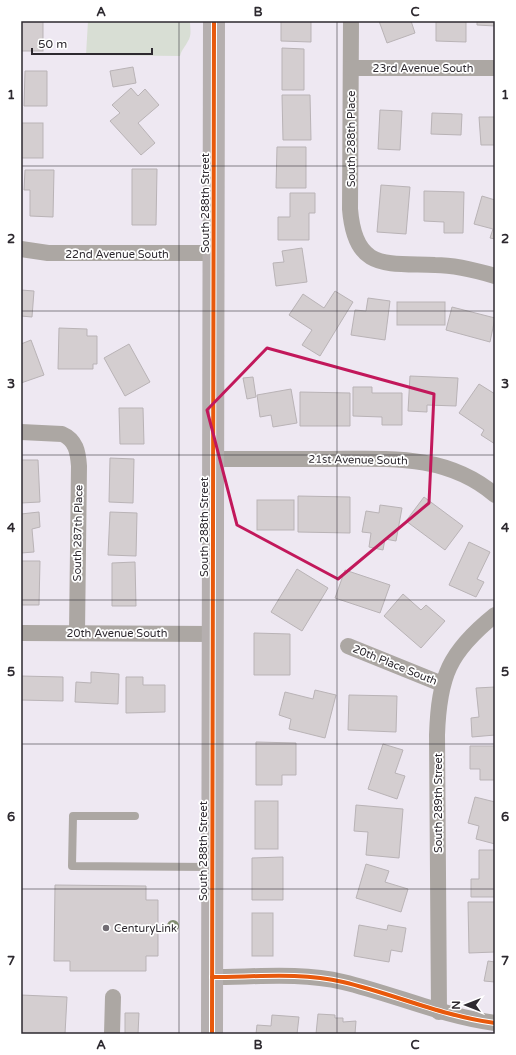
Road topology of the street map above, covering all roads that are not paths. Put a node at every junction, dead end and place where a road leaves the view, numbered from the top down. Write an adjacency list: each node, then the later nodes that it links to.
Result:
1 (214, 21): 6 (main road, South 288th Street)
2 (351, 21): 3 (street, South 288th Place)
3 (351, 68): 4 (street, 23rd Avenue South); 7 (street, South 288th Place)
4 (495, 68)
5 (21, 249): 6 (street, 22nd Avenue South)
6 (214, 253): 9 (main road, South 288th Street)
7 (495, 276)
8 (21, 432): 13 (street, South 287th Place)
9 (213, 459): 10 (street, 21st Avenue South); 14 (main road, South 288th Street)
10 (495, 495)
11 (495, 615): 16 (street, South 289th Street)
12 (21, 633): 13 (street, 20th Avenue South)
13 (77, 633): 14 (street, 20th Avenue South)
14 (213, 634): 18 (main road, South 288th Street)
15 (348, 646): 16 (street, 20th Place South)
16 (442, 684): 21 (street, South 289th Street)
17 (135, 816): 18 (lane)
18 (212, 867): 19 (main road, South 288th Street)
19 (212, 977): 21 (street); 24 (main road, South 288th Street)
20 (113, 997): 23 (street)
21 (439, 1012): 22 (street)
22 (495, 1023)
23 (112, 1034)
24 (212, 1034)

